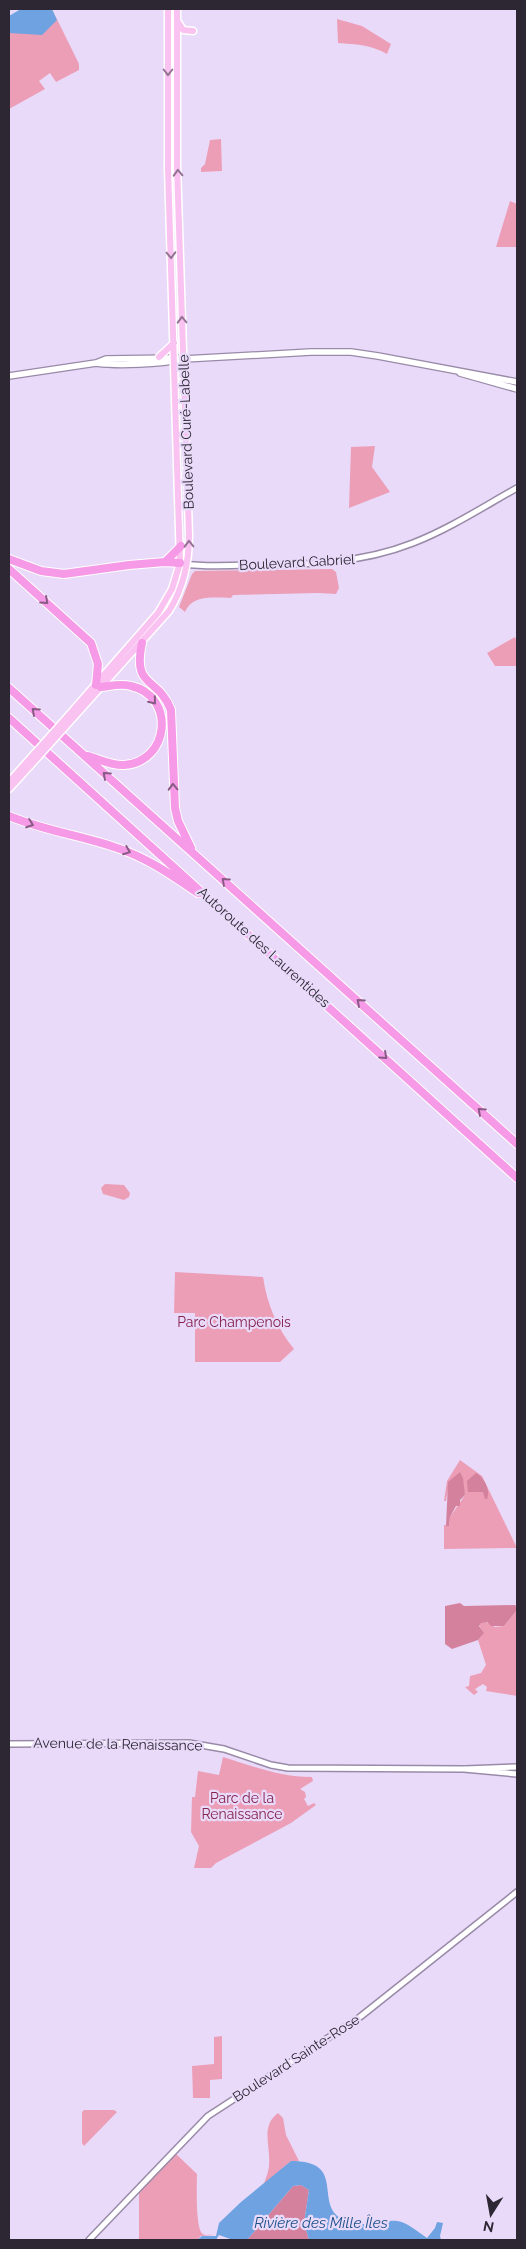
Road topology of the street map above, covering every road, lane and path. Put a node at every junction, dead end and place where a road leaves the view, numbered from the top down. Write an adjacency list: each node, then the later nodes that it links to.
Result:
1 (168, 9): 5 (main road, Boulevard Curé-Labelle, one-way to 5)
2 (177, 9): 3 (main road, Boulevard Curé-Labelle)
3 (178, 21): 4 (main road); 8 (main road, Boulevard Curé-Labelle, one-way to 3)
4 (193, 31)
5 (174, 343): 6 (main road); 7 (main road, Boulevard Curé-Labelle)
6 (158, 357): 7 (main road); 9 (main road)
7 (174, 359): 8 (main road); 9 (main road); 15 (main road, Boulevard Curé-Labelle)
8 (184, 359): 10 (main road); 18 (main road, Boulevard Curé-Labelle, one-way to 8)
9 (96, 363): 11 (main road)
10 (456, 372): 12 (main road); 13 (main road)
11 (9, 376)
12 (517, 382)
13 (517, 390)
14 (517, 488): 18 (street, Boulevard Gabriel)
15 (181, 546): 17 (highway); 18 (main road, Boulevard Curé-Labelle)
16 (9, 559): 17 (highway)
17 (165, 562): 18 (highway)
18 (184, 564): 20 (main road, Boulevard Curé-Labelle); 21 (main road, Boulevard Curé-Labelle)
19 (9, 568): 21 (highway, one-way to 21)
20 (142, 643): 21 (main road, Boulevard Curé-Labelle); 29 (highway, one-way to 20)
21 (98, 686): 24 (main road, Boulevard Curé-Labelle, bridge); 25 (highway, one-way to 25)
22 (9, 688): 25 (highway, Autoroute des Laurentides, one-way to 22)
23 (11, 720): 30 (highway, Autoroute des Laurentides)
24 (37, 754): 26 (main road, Boulevard Curé-Labelle); 27 (main road, Boulevard Curé-Labelle)
25 (84, 755): 29 (highway, Autoroute des Laurentides, one-way to 25)
26 (9, 782)
27 (9, 790)
28 (9, 816): 30 (highway, one-way to 30)
29 (194, 854): 31 (highway, Autoroute des Laurentides, one-way to 29)
30 (222, 910): 32 (highway, Autoroute des Laurentides, one-way to 32)
31 (517, 1144)
32 (517, 1178)
33 (9, 1744): 35 (street, Avenue de la Renaissance)
34 (517, 1767): 35 (street, Avenue de la Renaissance)
35 (464, 1770): 36 (street, Avenue de la Renaissance)
36 (517, 1774)
37 (517, 1892): 38 (street, Boulevard Sainte-Rose)
38 (89, 2240)

